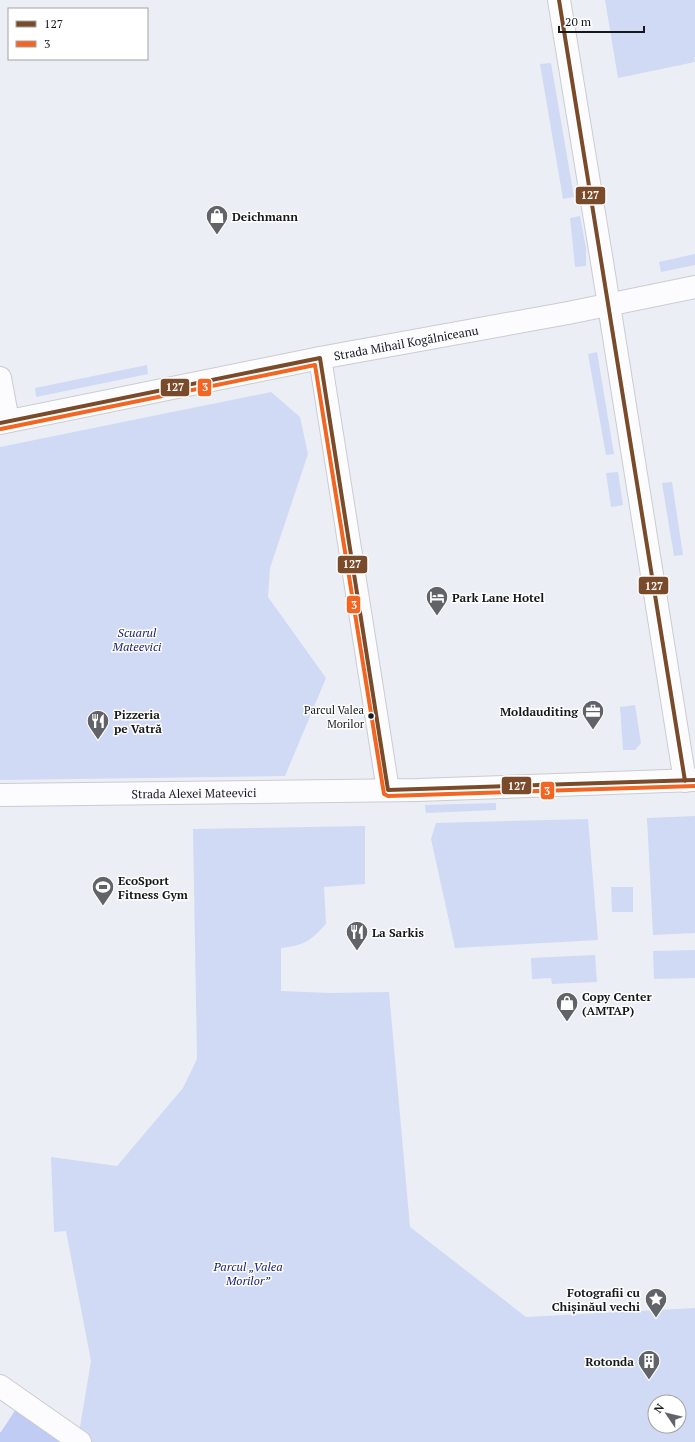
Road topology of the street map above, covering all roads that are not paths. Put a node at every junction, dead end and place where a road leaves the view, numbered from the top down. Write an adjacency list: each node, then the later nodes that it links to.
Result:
1 (558, 0): 3 (main road)
2 (695, 287): 3 (main road, Strada Mihail Kogălniceanu)
3 (609, 305): 4 (main road, Strada Mihail Kogălniceanu); 7 (main road)
4 (320, 358): 6 (main road, Strada Mihail Kogălniceanu); 8 (main road)
5 (0, 378): 6 (main road)
6 (4, 422)
7 (690, 780): 8 (main road, Strada Alexei Mateevici)
8 (388, 790): 9 (main road, Strada Alexei Mateevici)
9 (0, 795)
10 (0, 1386): 11 (main road)
11 (80, 1442)

